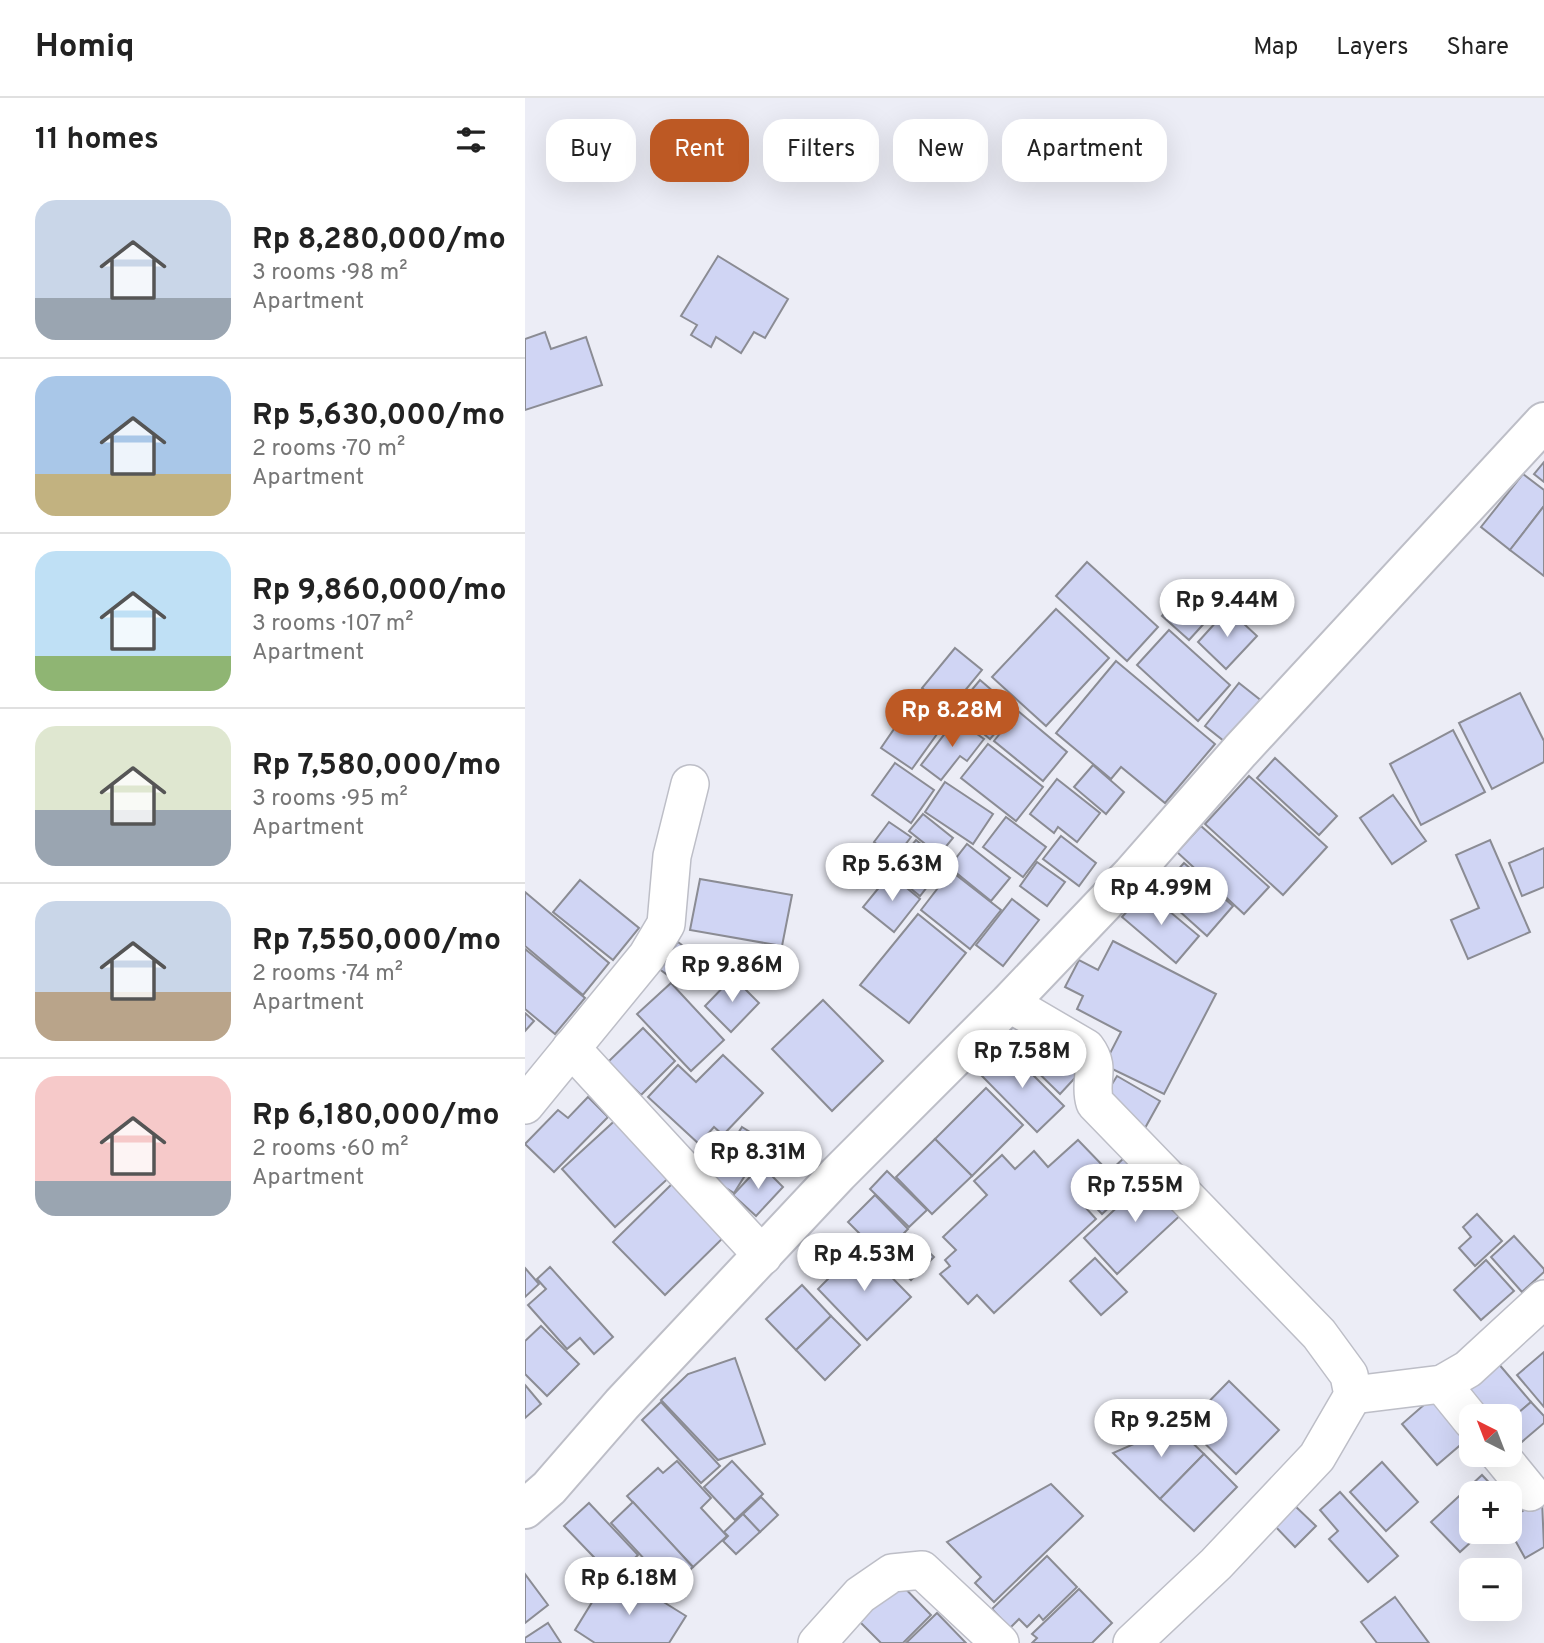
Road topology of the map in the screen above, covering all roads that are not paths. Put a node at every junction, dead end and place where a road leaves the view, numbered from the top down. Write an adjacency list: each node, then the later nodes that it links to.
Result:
1 (1544, 422): 3 (street)
2 (690, 784): 4 (street)
3 (1009, 1003): 6 (street); 9 (street)
4 (571, 1048): 5 (street); 6 (street)
5 (525, 1105)
6 (763, 1256): 13 (street)
7 (1544, 1299): 8 (street)
8 (1442, 1384): 9 (street); 10 (street)
9 (1353, 1395): 16 (street)
10 (1459, 1405)
11 (1510, 1467): 12 (street)
12 (1530, 1492)
13 (525, 1509)
14 (817, 1643): 15 (street)
15 (1000, 1643)
16 (1132, 1643)

